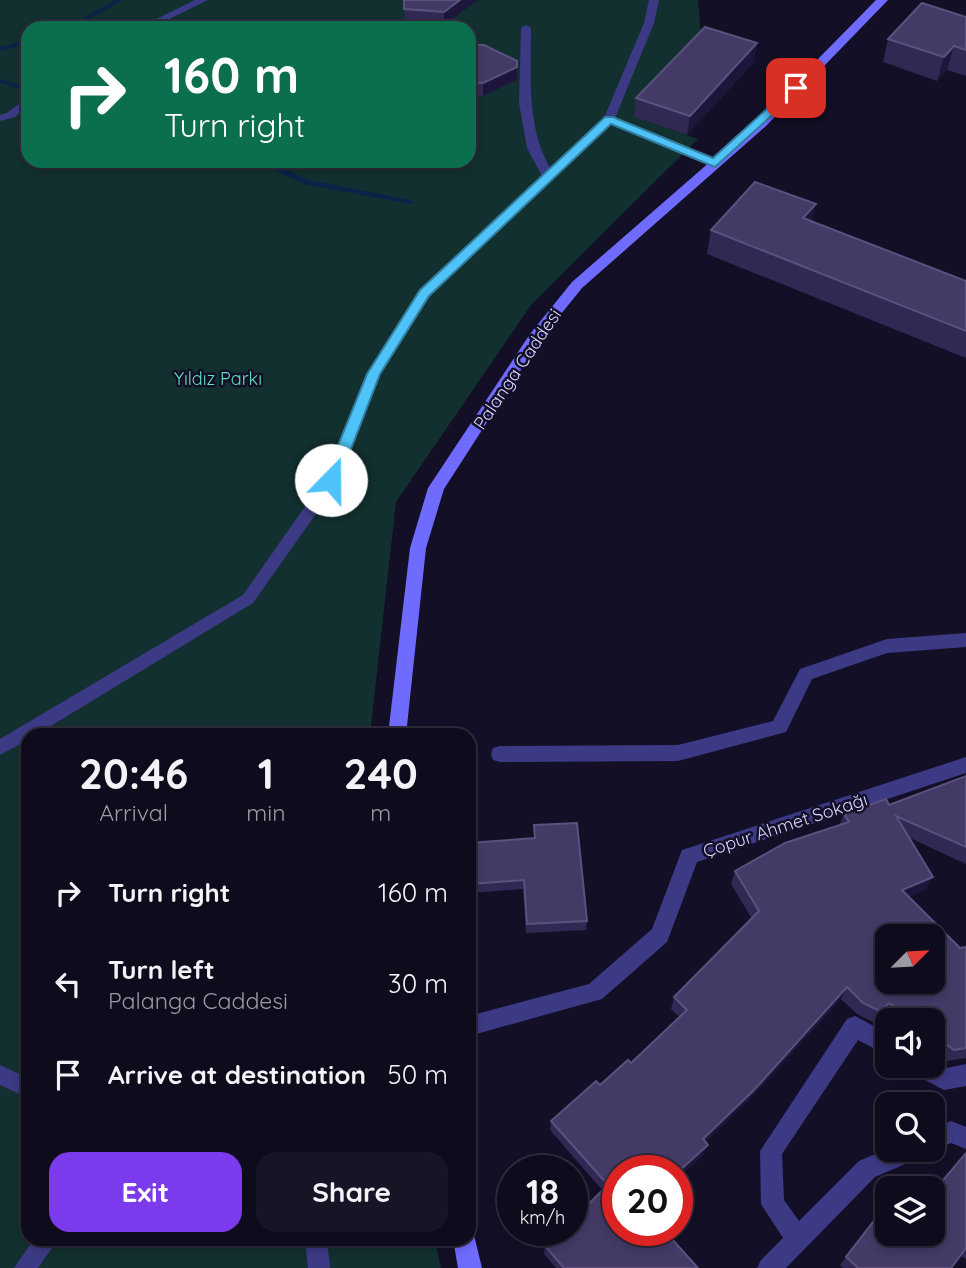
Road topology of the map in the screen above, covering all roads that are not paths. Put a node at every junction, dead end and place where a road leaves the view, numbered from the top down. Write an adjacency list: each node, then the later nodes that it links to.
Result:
1 (202, 0): 4 (lane)
2 (654, 0): 8 (lane)
3 (882, 0): 9 (main road, Palanga Caddesi)
4 (158, 21)
5 (526, 28): 10 (lane)
6 (21, 106): 7 (lane)
7 (0, 118)
8 (609, 120): 9 (lane); 10 (lane)
9 (715, 163): 13 (main road, Palanga Caddesi)
10 (549, 177): 12 (lane)
11 (966, 640): 16 (street)
12 (33, 728)
13 (398, 728)
14 (21, 735): 15 (lane)
15 (0, 748)
16 (500, 754)
17 (966, 765): 18 (street, Çopur Ahmet Sokağı)
18 (476, 1024)
19 (875, 1038): 27 (street)
20 (0, 1075): 23 (lane)
21 (966, 1075): 22 (street)
22 (942, 1078)
23 (21, 1085)
24 (945, 1135): 25 (street)
25 (966, 1138)
26 (883, 1162): 27 (street)
27 (797, 1238): 34 (street)
28 (42, 1246): 31 (lane)
29 (317, 1246): 32 (lane)
30 (466, 1246): 33 (main road)
31 (25, 1268)
32 (319, 1268)
33 (470, 1268)
34 (769, 1268)

